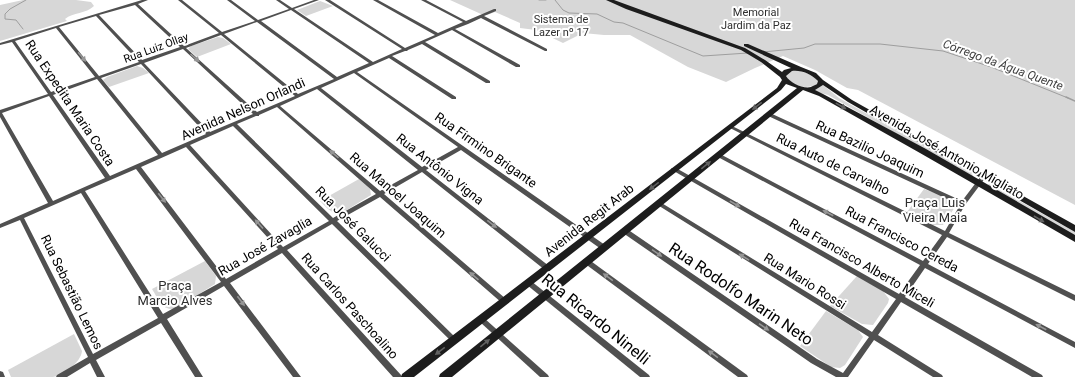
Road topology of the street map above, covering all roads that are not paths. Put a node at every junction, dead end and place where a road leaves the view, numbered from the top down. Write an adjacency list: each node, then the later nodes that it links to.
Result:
1 (146, 0): 10 (street)
2 (180, 0): 19 (street)
3 (229, 0): 15 (street)
4 (278, 0): 11 (street)
5 (317, 0): 11 (street, Rua Luiz Ollay)
6 (327, 0): 26 (street)
7 (375, 0): 20 (street)
8 (423, 0): 16 (street)
9 (609, 0): 21 (main road)
10 (135, 3): 13 (street); 25 (street)
11 (291, 9): 15 (street, Rua Luiz Ollay); 30 (street)
12 (495, 10): 14 (street, Avenida Nelson Orlandi)
13 (97, 15): 17 (street); 29 (street)
14 (481, 16): 16 (street, Avenida Nelson Orlandi); 27 (street)
15 (257, 21): 19 (street, Rua Luiz Ollay); 36 (street)
16 (467, 23): 18 (street, Avenida Nelson Orlandi)
17 (57, 27): 22 (street); 34 (street, one-way to 34)
18 (452, 29): 20 (street, Avenida Nelson Orlandi); 31 (street)
19 (222, 34): 25 (street, Rua Luiz Ollay); 42 (street)
20 (438, 35): 23 (street, Avenida Nelson Orlandi)
21 (712, 37): 32 (main road, Avenida José Antonio Migliato); 35 (main road, Avenida José Antonio Migliato)
22 (14, 40): 24 (street); 41 (street, Rua Expedita Maria Costa)
23 (422, 42): 26 (street, Avenida Nelson Orlandi); 38 (street)
24 (0, 44)
25 (184, 48): 29 (street, Rua Luiz Ollay); 47 (street, one-way to 47)
26 (406, 50): 28 (street, Avenida Nelson Orlandi)
27 (546, 50)
28 (390, 57): 30 (street, Avenida Nelson Orlandi); 43 (street)
29 (142, 62): 34 (street, Rua Luiz Ollay); 51 (street)
30 (373, 64): 33 (street, Avenida Nelson Orlandi)
31 (518, 66)
32 (801, 69): 35 (main road); 37 (main road, Avenida José Antonio Migliato)
33 (355, 72): 36 (street, Avenida Nelson Orlandi); 53 (street, Rua Firmino Brigante)
34 (99, 78): 41 (street, Rua Luiz Ollay); 55 (street)
35 (784, 78): 40 (main road, Avenida José Antonio Migliato); 49 (main road, Avenida Regit Arab, one-way to 49)
36 (337, 79): 39 (street, Avenida Nelson Orlandi)
37 (821, 81): 40 (main road); 61 (main road, Avenida José Antonio Migliato)
38 (488, 82)
39 (318, 88): 42 (street, Avenida Nelson Orlandi); 58 (street, Rua Antônio Vigna)
40 (803, 89): 46 (main road); 61 (main road, Avenida José Antonio Migliato, one-way to 61)
41 (51, 94): 45 (street, Rua Luiz Ollay); 60 (street, Rua Expedita Maria Costa)
42 (298, 96): 44 (street, Avenida Nelson Orlandi)
43 (454, 98)
44 (278, 106): 47 (street, Avenida Nelson Orlandi); 63 (street, Rua Manoel Joaquim, one-way to 44)
45 (0, 112): 64 (street)
46 (768, 114): 50 (main road); 66 (street, Rua Bazilio Joaquim)
47 (257, 115): 48 (street, Avenida Nelson Orlandi)
48 (235, 125): 51 (street, Avenida Nelson Orlandi); 68 (street, Rua José Galucci)
49 (730, 127): 50 (street, Rua Auto de Carvalho); 57 (main road, Avenida Regit Arab)
50 (744, 134): 54 (main road); 72 (street, Rua Auto de Carvalho)
51 (210, 135): 52 (street, Avenida Nelson Orlandi)
52 (187, 145): 55 (street, Avenida Nelson Orlandi); 76 (street, Rua Carlos Paschoalino, one-way to 52)
53 (462, 147): 58 (street, Rua José Zavaglia); 73 (street, Rua Firmino Brigante)
54 (718, 155): 59 (main road, one-way to 54); 78 (street, Rua Francisco Cereda, one-way to 54)
55 (162, 156): 56 (street, Avenida Nelson Orlandi)
56 (138, 167): 60 (street, Avenida Nelson Orlandi); 80 (street, one-way to 80)
57 (674, 169): 59 (street, Rua Francisco Alberto Miceli); 73 (main road, Avenida Regit Arab, one-way to 73)
58 (423, 170): 63 (street, Rua José Zavaglia); 79 (street, Rua Antônio Vigna, one-way to 79)
59 (689, 178): 65 (main road); 83 (street, Rua Francisco Alberto Miceli, one-way to 83)
60 (109, 179): 62 (street, Avenida Nelson Orlandi)
61 (981, 180): 66 (street); 70 (main road, Avenida José Antonio Migliato); 74 (main road, Avenida José Antonio Migliato, one-way to 74)
62 (82, 191): 64 (street, Avenida Nelson Orlandi); 86 (street)
63 (380, 194): 68 (street, Rua José Zavaglia); 85 (street, Rua Manoel Joaquim, one-way to 63)
64 (52, 204): 67 (street, Avenida Nelson Orlandi)
65 (658, 204): 71 (main road); 89 (street, Rua Mario Rossi, one-way to 65)
66 (963, 204): 72 (street)
67 (21, 217): 69 (street, Avenida Nelson Orlandi); 92 (street, Rua Sebastião Lemos)
68 (333, 221): 76 (street, Rua José Zavaglia); 90 (street, Rua José Galucci)
69 (0, 226)
70 (1075, 229)
71 (624, 231): 75 (main road); 105 (street, Rua Rodolfo Marin Neto, one-way to 105)
72 (946, 234): 78 (street); 84 (street, Rua Auto de Carvalho)
73 (589, 236): 75 (street, Rua Firmino Brigante); 79 (main road, Avenida Regit Arab)
74 (1075, 239)
75 (603, 247): 77 (main road)
76 (282, 250): 80 (street, Rua José Zavaglia); 99 (street, Rua Carlos Paschoalino)
77 (586, 261): 82 (main road); 104 (street, one-way to 77)
78 (924, 264): 83 (street); 91 (street, Rua Francisco Cereda, one-way to 78)
79 (548, 268): 81 (main road, Avenida Regit Arab)
80 (227, 282): 86 (street, Rua José Zavaglia); 98 (street, one-way to 98)
81 (529, 282): 82 (street, Rua Ricardo Ninelli); 85 (main road, Avenida Regit Arab)
82 (545, 295): 88 (main road); 103 (street, Rua Ricardo Ninelli)
83 (899, 298): 89 (street); 107 (street, Rua Francisco Alberto Miceli)
84 (1075, 298)
85 (504, 301): 87 (main road, Avenida Regit Arab)
86 (163, 318): 92 (street, Rua José Zavaglia); 97 (street)
87 (482, 320): 88 (street); 90 (main road, Avenida Regit Arab)
88 (498, 333): 101 (main road, one-way to 88); 102 (street)
89 (873, 336): 105 (street); 106 (street, Rua Mario Rossi)
90 (454, 340): 100 (main road, Avenida Regit Arab, one-way to 100)
91 (1075, 345)
92 (91, 359): 95 (street, Rua José Zavaglia); 96 (street, Rua Sebastião Lemos)
93 (0, 374): 94 (street)
94 (1, 377)
95 (60, 377)
96 (101, 377)
97 (199, 377)
98 (297, 377)
99 (398, 377)
100 (406, 377)
101 (445, 377)
102 (545, 377)
103 (646, 377)
104 (744, 377)
105 (844, 377)
106 (939, 377)
107 (1039, 377)

